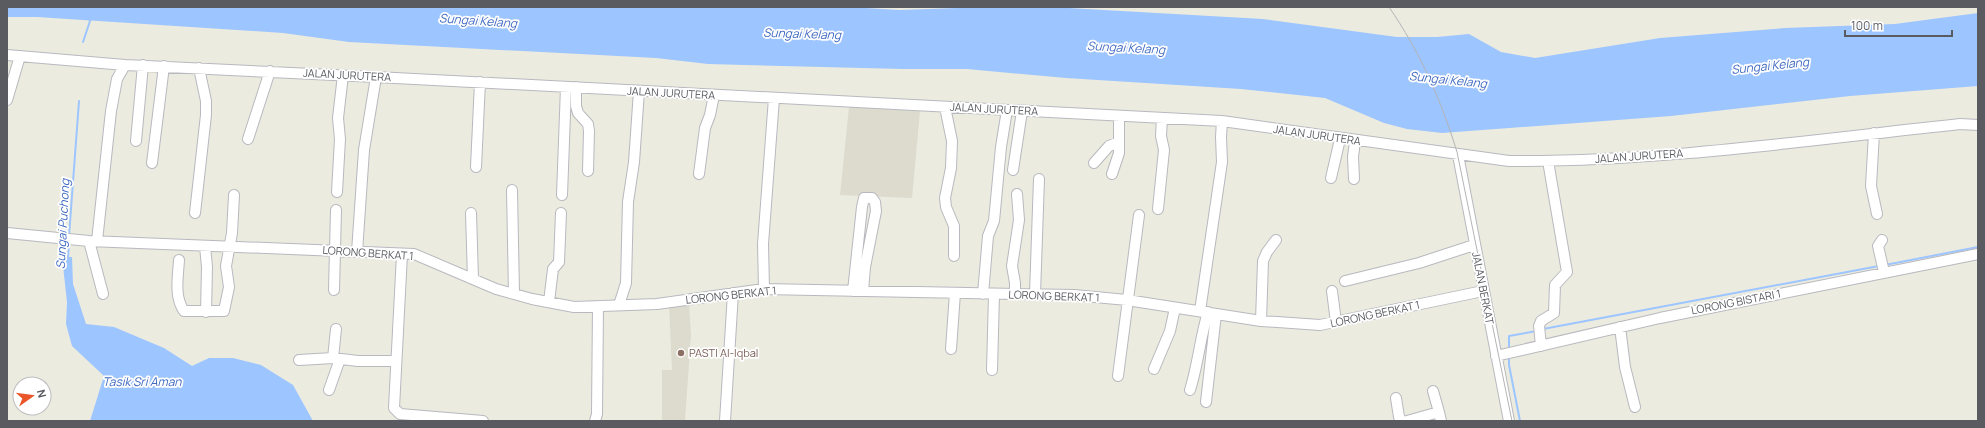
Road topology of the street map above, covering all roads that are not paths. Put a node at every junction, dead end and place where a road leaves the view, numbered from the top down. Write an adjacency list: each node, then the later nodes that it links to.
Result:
1 (7, 55): 2 (street, JALAN JURUTERA)
2 (20, 56): 3 (street, JALAN JURUTERA); 15 (street)
3 (125, 65): 4 (street, JALAN JURUTERA); 56 (street)
4 (143, 65): 5 (street, JALAN JURUTERA); 26 (street)
5 (164, 66): 6 (street, JALAN JURUTERA); 31 (street)
6 (199, 68): 7 (street, JALAN JURUTERA); 48 (street)
7 (270, 71): 8 (street, JALAN JURUTERA); 24 (street)
8 (343, 75): 9 (street, JALAN JURUTERA); 42 (street)
9 (376, 77): 10 (street, JALAN JURUTERA); 61 (street)
10 (480, 82): 11 (street, JALAN JURUTERA); 33 (street)
11 (571, 87): 12 (street, JALAN JURUTERA); 35 (street); 45 (street)
12 (638, 91): 13 (street, JALAN JURUTERA); 84 (street)
13 (714, 95): 14 (street, JALAN JURUTERA); 36 (street)
14 (774, 98): 16 (street, JALAN JURUTERA); 70 (street)
15 (7, 100)
16 (945, 107): 17 (street, JALAN JURUTERA); 64 (street)
17 (1007, 110): 18 (street, JALAN JURUTERA); 78 (street)
18 (1022, 111): 19 (street, JALAN JURUTERA); 34 (street)
19 (1119, 116): 20 (street, JALAN JURUTERA); 28 (street)
20 (1162, 118): 21 (street, JALAN JURUTERA); 46 (street)
21 (1222, 121): 25 (street, JALAN JURUTERA); 88 (street)
22 (1978, 125): 23 (street, JALAN JURUTERA)
23 (1874, 134): 30 (street, JALAN JURUTERA); 51 (street)
24 (248, 139)
25 (1340, 139): 27 (street, JALAN JURUTERA); 38 (street)
26 (136, 141)
27 (1355, 141): 29 (street, JALAN JURUTERA); 40 (street)
28 (1119, 142): 32 (street); 37 (street)
29 (1458, 155): 30 (street, JALAN JURUTERA); 57 (street, JALAN BERKAT)
30 (1548, 161): 93 (street)
31 (152, 163)
32 (1094, 163)
33 (476, 167)
34 (1013, 170)
35 (588, 171)
36 (699, 174)
37 (1112, 174)
38 (1330, 178)
39 (1039, 179): 81 (street)
40 (1354, 179)
41 (512, 190): 77 (street)
42 (337, 192)
43 (1017, 194): 80 (street)
44 (234, 195): 59 (street)
45 (562, 195)
46 (1158, 209)
47 (336, 210): 60 (street)
48 (195, 213)
49 (471, 213): 67 (street)
50 (562, 213): 83 (street)
51 (1877, 214)
52 (1139, 215): 82 (street)
53 (7, 233): 56 (street, LORONG BERKAT 1)
54 (1276, 240): 89 (street)
55 (1882, 240): 66 (street)
56 (93, 241): 58 (street, LORONG BERKAT 1); 76 (street)
57 (1474, 245): 68 (street); 73 (street, JALAN BERKAT)
58 (205, 246): 59 (street, LORONG BERKAT 1); 87 (street)
59 (230, 247): 60 (street, LORONG BERKAT 1); 87 (street)
60 (334, 251): 61 (street, LORONG BERKAT 1); 69 (street)
61 (357, 252): 62 (street, LORONG BERKAT 1)
62 (402, 254): 67 (street, LORONG BERKAT 1); 98 (street)
63 (1978, 254): 66 (street, LORONG BISTARI 1)
64 (954, 256)
65 (179, 260): 87 (street)
66 (1883, 266): 91 (street, LORONG BISTARI 1)
67 (473, 279): 77 (street, LORONG BERKAT 1)
68 (1345, 282)
69 (334, 290)
70 (764, 290): 71 (street, LORONG BERKAT 1); 74 (street, LORONG BERKAT 1)
71 (858, 291): 71 (street); 75 (street, LORONG BERKAT 1)
72 (1332, 291): 90 (street)
73 (1483, 291): 90 (street, LORONG BERKAT 1); 95 (street, JALAN BERKAT)
74 (732, 293): 84 (street, LORONG BERKAT 1); 111 (street)
75 (955, 293): 78 (street, LORONG BERKAT 1); 94 (street)
76 (104, 294)
77 (514, 294): 83 (street, LORONG BERKAT 1)
78 (983, 294): 79 (street, LORONG BERKAT 1)
79 (994, 294): 80 (street, LORONG BERKAT 1); 100 (street)
80 (1015, 294): 81 (street, LORONG BERKAT 1)
81 (1035, 294): 82 (street, LORONG BERKAT 1)
82 (1127, 300): 86 (street, LORONG BERKAT 1); 101 (street)
83 (549, 302): 85 (street, LORONG BERKAT 1)
84 (619, 305): 85 (street, LORONG BERKAT 1)
85 (598, 307): 110 (street)
86 (1175, 308): 88 (street, LORONG BERKAT 1); 99 (street)
87 (206, 312)
88 (1208, 312): 89 (street, LORONG BERKAT 1); 103 (street); 106 (street)
89 (1261, 321): 90 (street, LORONG BERKAT 1)
90 (1336, 322)
91 (1620, 327): 93 (street, LORONG BISTARI 1); 107 (street)
92 (336, 329): 96 (street)
93 (1541, 346): 95 (street, LORONG BISTARI 1)
94 (952, 349)
95 (1499, 355): 114 (street, JALAN BERKAT)
96 (336, 358): 97 (street); 98 (street); 102 (street)
97 (298, 360)
98 (395, 361): 109 (street)
99 (1154, 369)
100 (992, 370)
101 (1118, 376)
102 (329, 390)
103 (1190, 390)
104 (1433, 391): 108 (street)
105 (1396, 398): 112 (street)
106 (1206, 402)
107 (1635, 407)
108 (1440, 417): 113 (street)
109 (482, 421)
110 (595, 421)
111 (725, 421)
112 (1402, 421)
113 (1407, 421)
114 (1509, 421)

